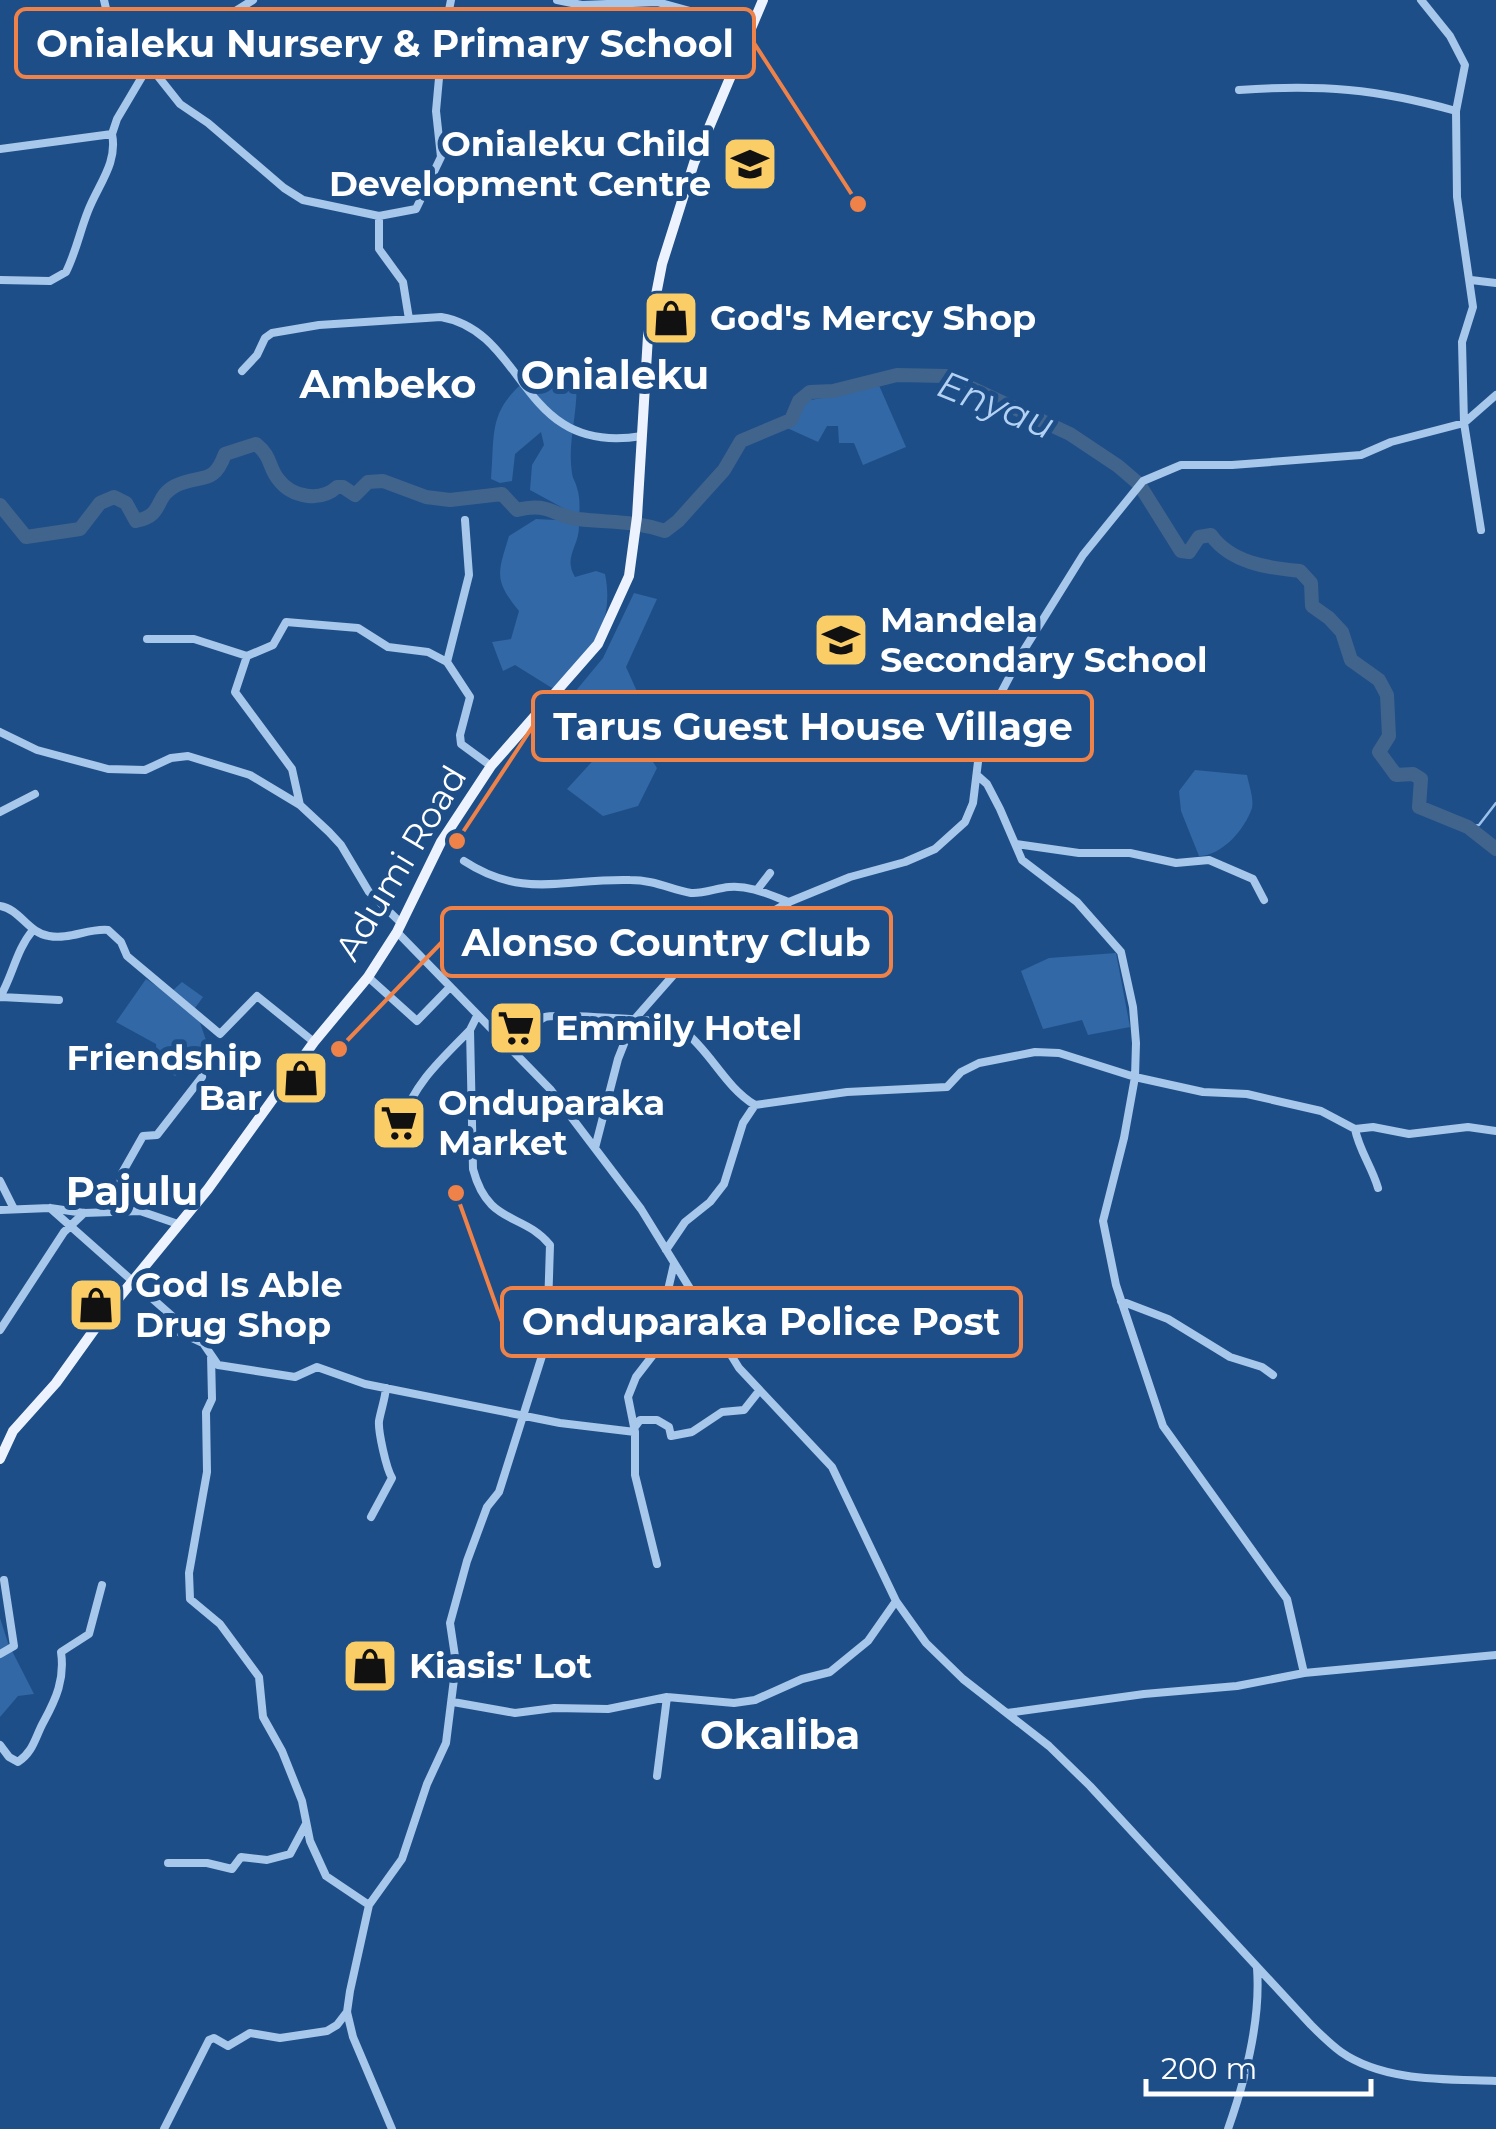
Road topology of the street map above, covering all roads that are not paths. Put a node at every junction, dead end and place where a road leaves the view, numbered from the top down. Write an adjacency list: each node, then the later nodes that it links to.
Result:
1 (104, 0): 8 (street)
2 (252, 0): 8 (street)
3 (452, 0): 13 (street)
4 (557, 0): 7 (street)
5 (763, 0): 7 (main road, Adumi Road)
6 (1421, 0): 10 (street)
7 (752, 28): 21 (main road, Adumi Road)
8 (149, 65): 11 (street); 13 (street)
9 (1240, 90): 10 (street)
10 (1456, 111): 15 (street)
11 (112, 134): 12 (street); 14 (street)
12 (0, 148)
13 (379, 216): 17 (street)
14 (0, 280)
15 (1472, 280): 16 (street); 20 (street)
16 (1496, 283)
17 (409, 319): 18 (street); 21 (street)
18 (242, 371)
19 (1496, 396): 20 (street)
20 (1464, 423): 23 (street); 27 (street)
21 (642, 436): 30 (main road, Adumi Road)
22 (465, 520): 26 (street)
23 (1481, 530)
24 (147, 639): 25 (street)
25 (246, 656): 26 (street); 33 (street)
26 (447, 662): 30 (street)
27 (986, 723): 29 (street); 31 (street)
28 (0, 732): 33 (street)
29 (1077, 740)
30 (491, 766): 42 (main road, Adumi Road)
31 (978, 776): 35 (street); 40 (street)
32 (35, 794): 34 (street)
33 (300, 806): 42 (street)
34 (0, 812)
35 (1016, 844): 39 (street); 54 (street)
36 (464, 861): 38 (street)
37 (770, 874): 38 (street)
38 (758, 890): 40 (street)
39 (1264, 900)
40 (789, 902): 49 (street)
41 (0, 906): 43 (street)
42 (399, 928): 44 (main road, Adumi Road); 45 (street)
43 (33, 930): 46 (street); 51 (street)
44 (368, 977): 45 (street); 51 (main road, Adumi Road)
45 (450, 986): 48 (street)
46 (0, 997): 47 (street)
47 (59, 1000)
48 (478, 1016): 50 (street); 52 (street)
49 (633, 1021): 52 (street); 55 (street); 59 (street)
50 (470, 1030): 56 (street); 78 (street)
51 (314, 1042): 68 (main road, Adumi Road)
52 (510, 1048): 59 (street)
53 (202, 1077): 64 (street)
54 (1135, 1077): 55 (street); 57 (street); 72 (street)
55 (754, 1105): 69 (street)
56 (402, 1121)
57 (1355, 1129): 58 (street); 61 (street)
58 (1496, 1131)
59 (595, 1148): 69 (street)
60 (0, 1181): 63 (street)
61 (1378, 1188)
62 (50, 1208): 63 (street); 66 (street); 67 (street)
63 (14, 1209): 65 (street)
64 (116, 1209): 66 (street); 68 (street)
65 (0, 1210)
66 (84, 1213): 67 (street)
67 (70, 1223): 71 (street); 73 (street)
68 (178, 1224): 71 (main road, Adumi Road)
69 (666, 1250): 70 (street)
70 (674, 1264): 77 (street); 79 (street)
71 (133, 1284): 74 (street); 80 (main road, Adumi Road)
72 (1120, 1301): 75 (street); 89 (street)
73 (0, 1330)
74 (211, 1356): 76 (street); 95 (street)
75 (1273, 1375)
76 (386, 1388): 78 (street); 82 (street)
77 (758, 1391): 79 (street); 86 (street)
78 (520, 1415): 79 (street); 91 (street)
79 (635, 1432): 83 (street)
80 (4, 1442): 81 (main road, Adumi Road)
81 (0, 1460)
82 (371, 1516)
83 (657, 1564)
84 (4, 1580): 87 (street)
85 (102, 1586): 93 (street)
86 (896, 1600): 90 (street); 92 (street)
87 (0, 1654)
88 (1496, 1655): 89 (street)
89 (1304, 1673): 92 (street)
90 (667, 1697): 91 (street); 94 (street)
91 (453, 1702): 97 (street)
92 (1008, 1713): 98 (street)
93 (0, 1746)
94 (658, 1776)
95 (306, 1824): 96 (street); 97 (street)
96 (168, 1864)
97 (369, 1905): 99 (street)
98 (1257, 1968): 100 (street); 103 (street)
99 (347, 2012): 101 (street); 102 (street)
100 (1496, 2080)
101 (164, 2129)
102 (392, 2129)
103 (1228, 2129)

